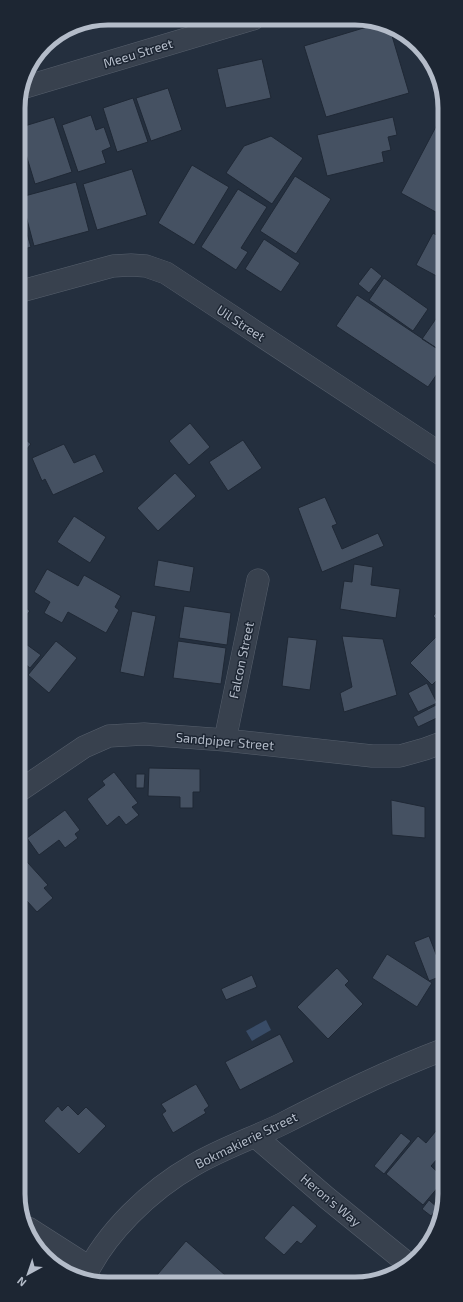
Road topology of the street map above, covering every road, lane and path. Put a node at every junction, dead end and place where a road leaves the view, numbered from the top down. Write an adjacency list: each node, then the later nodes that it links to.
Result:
1 (233, 25): 2 (street, Meeu Street)
2 (28, 86)
3 (25, 290): 4 (street, Uil Street)
4 (438, 452)
5 (258, 580): 6 (street, Falcon Street)
6 (225, 740): 7 (street, Sandpiper Street); 8 (street, Sandpiper Street)
7 (438, 745)
8 (25, 787)
9 (438, 1052): 10 (street, Bokmakierie Street)
10 (256, 1137): 12 (street, Heron's Way); 13 (street, Bokmakierie Street)
11 (36, 1234): 13 (street)
12 (405, 1261)
13 (87, 1273)

